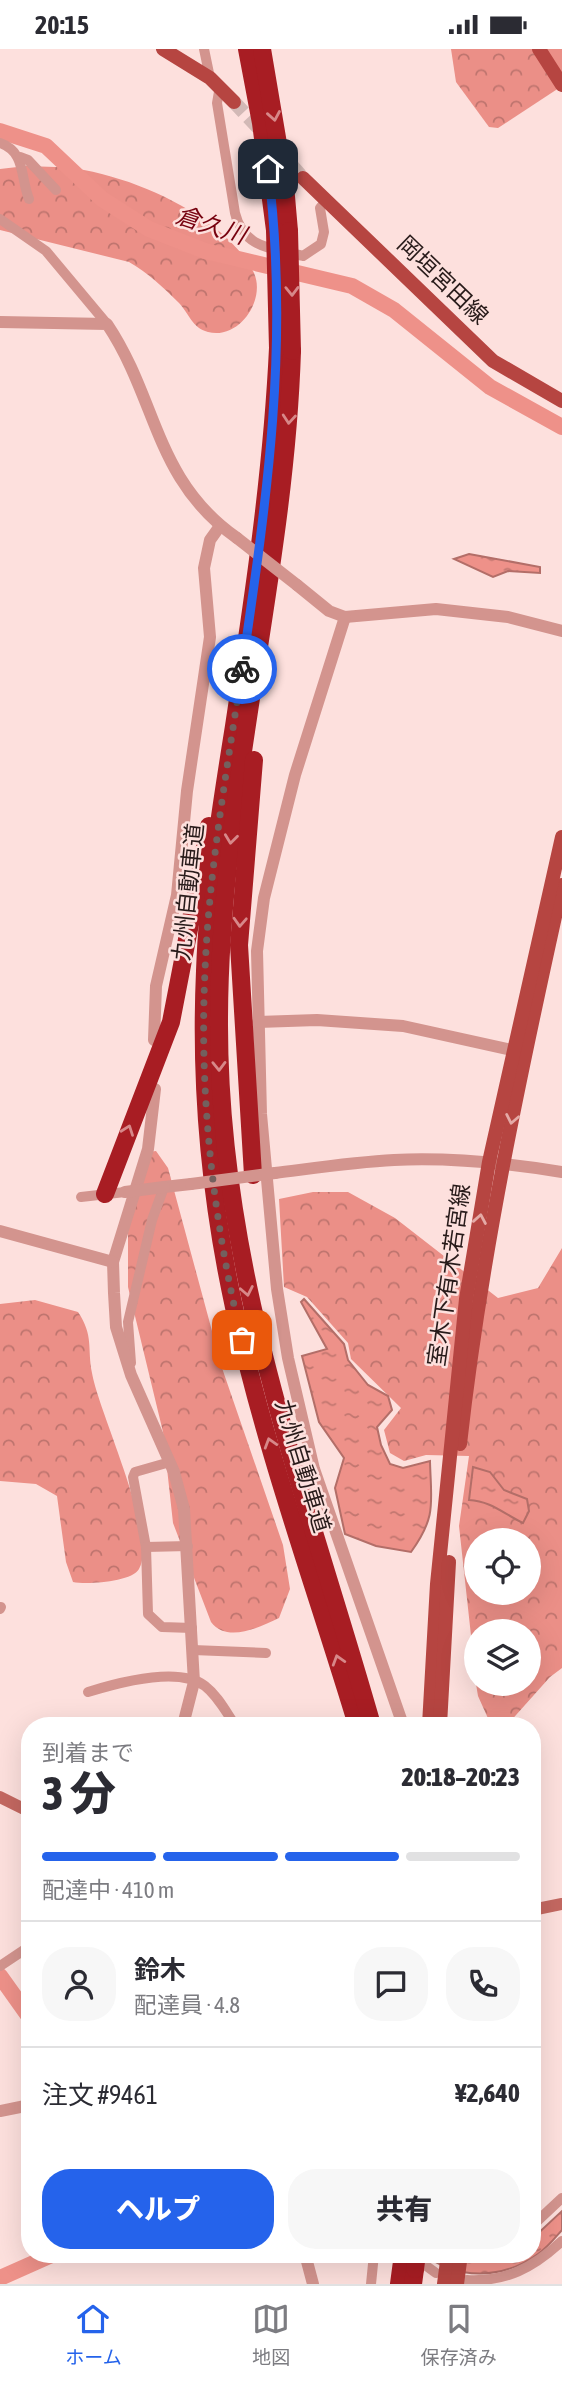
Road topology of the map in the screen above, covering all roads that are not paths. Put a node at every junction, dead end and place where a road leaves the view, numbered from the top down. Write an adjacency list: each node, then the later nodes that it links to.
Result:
1 (163, 49): 6 (main road)
2 (204, 49): 6 (street)
3 (247, 49): 16 (highway, 九州自動車道)
4 (262, 49): 16 (highway, 九州自動車道, one-way to 16)
5 (539, 49): 7 (main road)
6 (215, 82): 8 (main road); 14 (street)
7 (562, 85)
8 (234, 102)
9 (0, 143): 10 (street)
10 (20, 157): 12 (street); 13 (street)
11 (303, 178): 14 (main road, 岡垣宮田線)
12 (56, 190)
13 (29, 199)
14 (326, 201): 20 (main road, 岡垣宮田線)
15 (0, 219): 18 (street)
16 (282, 230): 19 (highway, 九州自動車道, bridge)
17 (0, 322): 18 (street)
18 (107, 324): 21 (street)
19 (285, 350): 22 (highway, 九州自動車道, one-way to 22); 23 (highway, 九州自動車道)
20 (562, 401)
21 (220, 526): 24 (street, bridge); 29 (street)
22 (270, 586): 33 (highway, one-way to 33); 53 (highway, 九州自動車道, one-way to 53)
23 (250, 615): 37 (highway, one-way to 23); 52 (highway, 九州自動車道, one-way to 23)
24 (345, 617): 25 (street); 28 (street)
25 (562, 631)
26 (562, 837): 30 (main road, 室木下有木若宮線)
27 (562, 885): 30 (main road, 室木下有木若宮線)
28 (258, 1022): 30 (street); 54 (street)
29 (154, 1040)
30 (520, 1052): 32 (main road, 室木下有木若宮線)
31 (155, 1089): 40 (street)
32 (496, 1162): 33 (street, bridge); 34 (street); 55 (main road, 室木下有木若宮線, one-way to 32); 56 (main road, 室木下有木若宮線)
33 (253, 1170): 35 (street, bridge)
34 (562, 1172)
35 (164, 1187): 36 (street, bridge); 41 (street)
36 (125, 1192): 37 (street)
37 (105, 1194): 38 (street)
38 (80, 1197)
39 (0, 1231): 40 (street)
40 (113, 1262): 41 (street)
41 (131, 1375): 42 (street)
42 (170, 1462): 43 (street); 44 (street)
43 (188, 1546): 44 (street); 45 (street)
44 (146, 1547): 45 (street)
45 (192, 1628): 46 (street)
46 (193, 1650): 47 (street); 48 (street)
47 (266, 1653)
48 (194, 1682): 49 (street); 50 (street); 51 (street)
49 (88, 1692)
50 (186, 1717)
51 (229, 1717)
52 (355, 1717)
53 (370, 1717)
54 (400, 1717)
55 (429, 1717)
56 (440, 1717)
57 (0, 1797): 58 (main road)
58 (21, 1808)
59 (562, 1904): 60 (main road)
60 (541, 1908)
61 (21, 1952): 62 (street)
62 (0, 1966)
63 (21, 2107): 64 (street)
64 (0, 2111)
65 (562, 2198): 66 (street)
66 (541, 2218)
67 (562, 2241): 68 (street)
68 (541, 2257)
69 (307, 2263): 74 (street)
70 (373, 2263): 75 (street)
71 (532, 2263): 73 (street)
72 (408, 2266): 73 (street)
73 (451, 2279)
74 (313, 2284)
75 (371, 2284)

